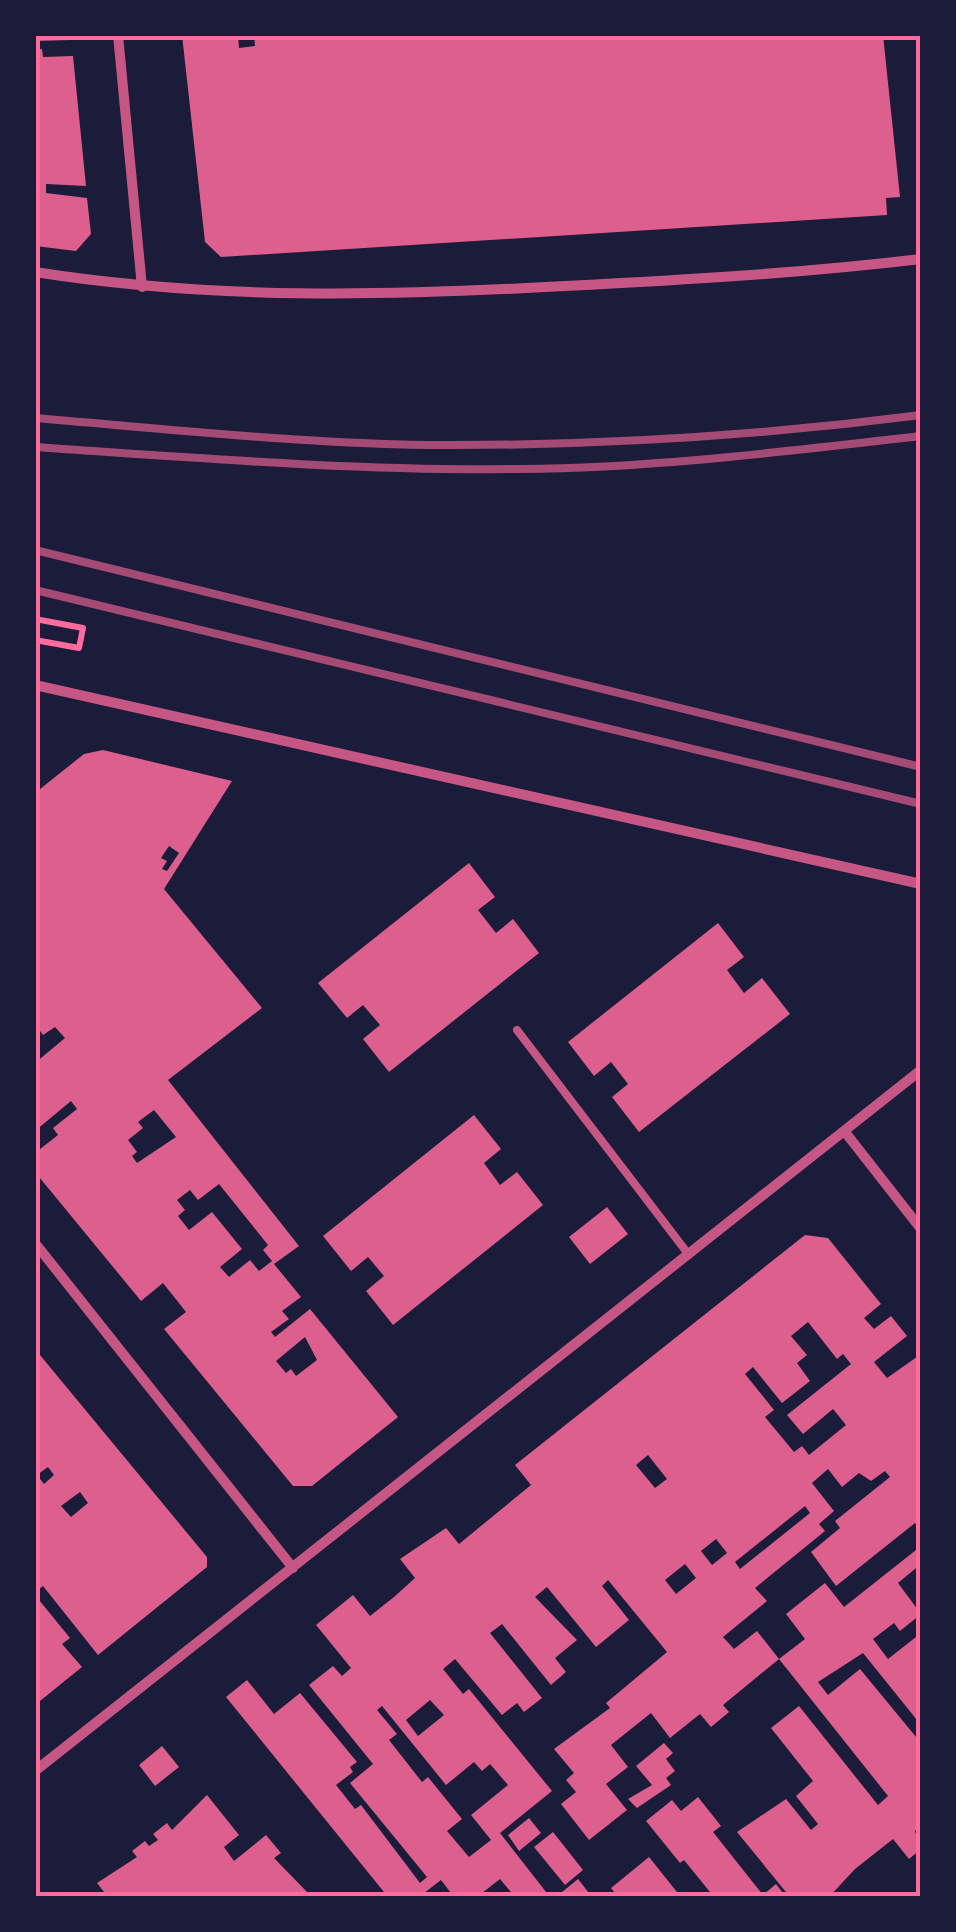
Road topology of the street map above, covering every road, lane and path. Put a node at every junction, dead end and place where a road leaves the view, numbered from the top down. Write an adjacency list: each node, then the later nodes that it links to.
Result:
1 (118, 35): 4 (street)
2 (921, 259): 4 (street)
3 (35, 272): 4 (street)
4 (142, 287)
5 (35, 619): 6 (path)
6 (35, 640)
7 (37, 687): 8 (street)
8 (921, 884)
9 (517, 1030): 14 (lane)
10 (921, 1070): 11 (street)
11 (845, 1132): 12 (street); 14 (street)
12 (921, 1229)
13 (35, 1243): 15 (street)
14 (689, 1255): 15 (street)
15 (293, 1568): 16 (street)
16 (35, 1771)

